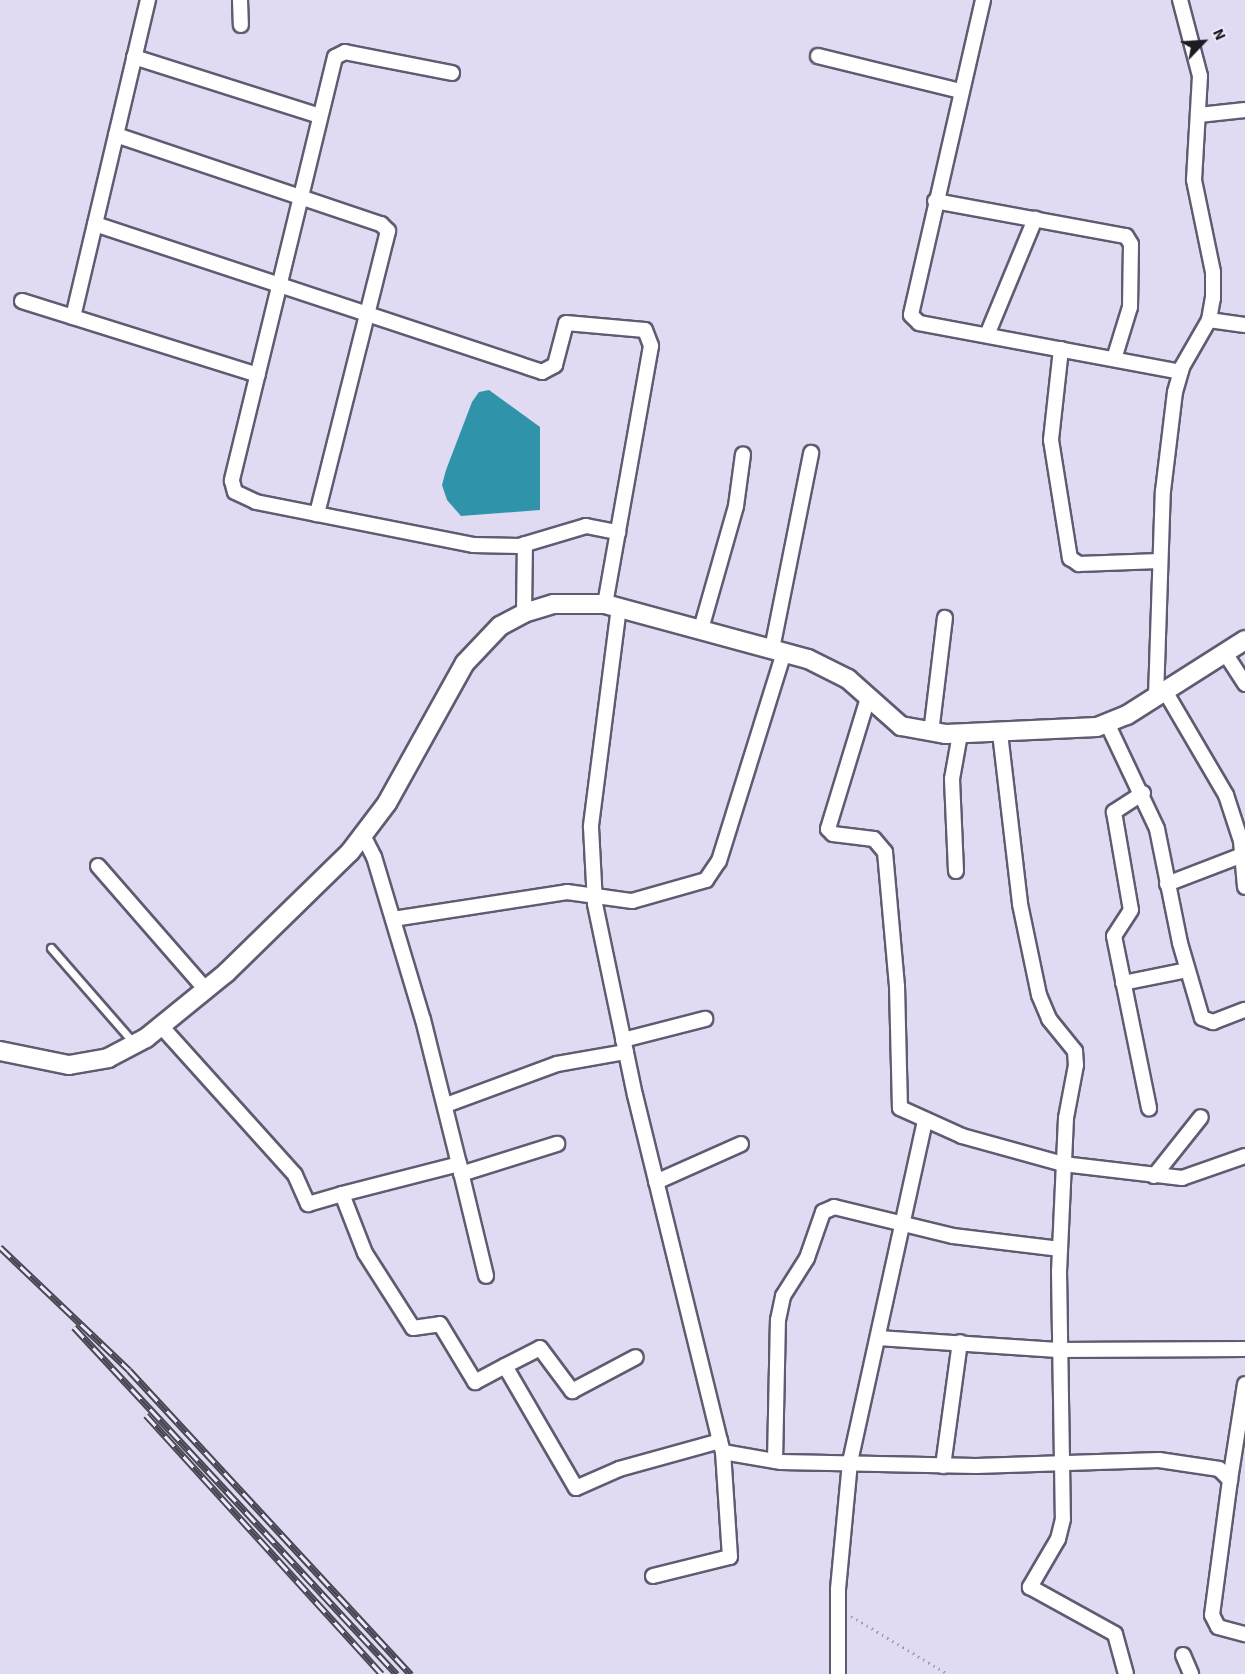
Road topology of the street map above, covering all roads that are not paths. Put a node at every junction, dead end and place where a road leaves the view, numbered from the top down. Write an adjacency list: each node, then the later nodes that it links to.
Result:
1 (148, 0): 7 (street)
2 (240, 0): 5 (street)
3 (983, 0): 9 (street)
4 (1180, 0): 11 (street)
5 (241, 25)
6 (818, 56): 9 (street)
7 (134, 57): 12 (street); 13 (street)
8 (452, 73): 12 (street)
9 (961, 91): 15 (street)
10 (1245, 110): 11 (street)
11 (1199, 115): 22 (street)
12 (320, 116): 14 (street)
13 (116, 135): 14 (street); 17 (street)
14 (301, 196): 18 (street); 20 (street)
15 (935, 201): 16 (street); 24 (street)
16 (1035, 219): 24 (street); 26 (street)
17 (95, 224): 18 (street); 21 (street)
18 (279, 287): 20 (street); 28 (street)
19 (22, 301): 21 (street)
20 (368, 316): 31 (street); 32 (street)
21 (73, 317): 28 (street)
22 (1209, 320): 23 (street); 27 (street)
23 (1245, 325)
24 (987, 335): 25 (street)
25 (1061, 349): 26 (street); 34 (street)
26 (1114, 359): 27 (street)
27 (1180, 372): 34 (street)
28 (258, 375): 31 (street)
29 (811, 453): 40 (street)
30 (743, 454): 38 (street)
31 (317, 514): 33 (street)
32 (618, 532): 33 (street); 35 (street)
33 (525, 544): 36 (street)
34 (1159, 561): 43 (street)
35 (612, 606): 36 (street); 38 (street); 56 (street)
36 (524, 613): 50 (street)
37 (945, 618): 46 (street)
38 (701, 629): 40 (street)
39 (1245, 640): 41 (street)
40 (778, 651): 44 (street); 56 (street)
41 (1225, 653): 42 (street); 43 (street)
42 (1245, 684)
43 (1161, 694): 45 (street); 51 (street)
44 (868, 698): 46 (street); 71 (street)
45 (1107, 723): 47 (street); 49 (street)
46 (931, 733): 48 (street)
47 (1000, 733): 48 (street); 75 (street)
48 (960, 734): 53 (street)
49 (1143, 793): 54 (street); 60 (street)
50 (363, 835): 57 (street); 61 (street)
51 (1243, 855): 54 (street); 55 (street)
52 (98, 866): 61 (street)
53 (956, 871)
54 (1167, 884): 59 (street)
55 (1245, 887)
56 (594, 893): 57 (street); 66 (street)
57 (393, 919): 68 (street)
58 (51, 948): 65 (lane)
59 (1187, 970): 60 (street); 62 (street)
60 (1123, 983): 69 (street)
61 (206, 990): 64 (street)
62 (1245, 1010)
63 (705, 1019): 66 (street)
64 (161, 1026): 65 (street); 79 (street)
65 (135, 1044): 67 (street)
66 (625, 1046): 68 (street); 78 (street)
67 (0, 1051)
68 (446, 1105): 76 (street)
69 (1149, 1108)
70 (1201, 1117): 77 (street)
71 (925, 1120): 75 (street); 80 (street)
72 (557, 1144): 76 (street)
73 (741, 1144): 78 (street)
74 (1245, 1155): 77 (street)
75 (1063, 1164): 77 (street); 81 (street)
76 (460, 1169): 79 (street); 82 (street)
77 (1154, 1176)
78 (656, 1182): 90 (street)
79 (342, 1194): 88 (street)
80 (905, 1224): 81 (street); 83 (street); 91 (street)
81 (1060, 1249): 86 (street)
82 (486, 1276)
83 (878, 1338): 84 (street); 93 (street)
84 (960, 1342): 86 (street); 94 (street)
85 (1245, 1349): 86 (street)
86 (1058, 1350): 92 (street)
87 (636, 1357): 88 (street)
88 (505, 1366): 90 (street)
89 (1245, 1384): 95 (street)
90 (721, 1447): 91 (street); 96 (street)
91 (775, 1461): 93 (street)
92 (1061, 1461): 94 (street); 95 (street); 100 (street)
93 (850, 1462): 94 (street); 99 (street)
94 (943, 1466)
95 (1230, 1480): 97 (street)
96 (653, 1576)
97 (1245, 1634)
98 (1183, 1654): 101 (street)
99 (838, 1674)
100 (1126, 1674)
101 (1191, 1674)

